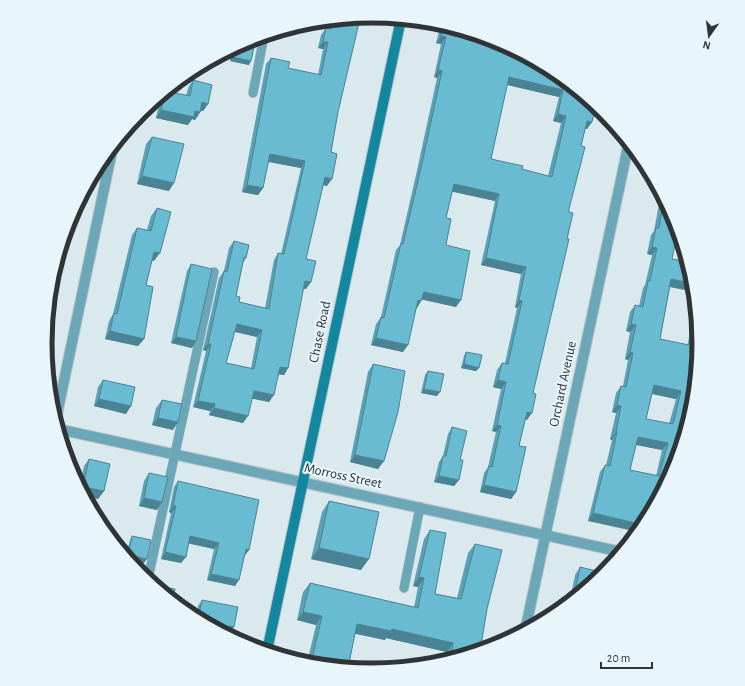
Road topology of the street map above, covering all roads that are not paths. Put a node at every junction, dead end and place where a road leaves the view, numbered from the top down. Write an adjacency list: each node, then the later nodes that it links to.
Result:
1 (400, 25): 10 (street, Chase Road)
2 (263, 43): 3 (lane)
3 (253, 94)
4 (627, 150): 12 (street, Orchard Avenue)
5 (111, 158): 7 (street)
6 (214, 272): 9 (lane)
7 (59, 405)
8 (64, 430): 9 (street, Morross Street)
9 (174, 454): 10 (street, Morross Street); 14 (lane)
10 (303, 482): 11 (street, Morross Street); 17 (street, Chase Road)
11 (420, 507): 12 (street, Morross Street); 15 (lane)
12 (545, 535): 13 (street, Morross Street); 16 (street, Orchard Avenue)
13 (616, 551)
14 (149, 572)
15 (404, 588)
16 (527, 623)
17 (268, 645)

